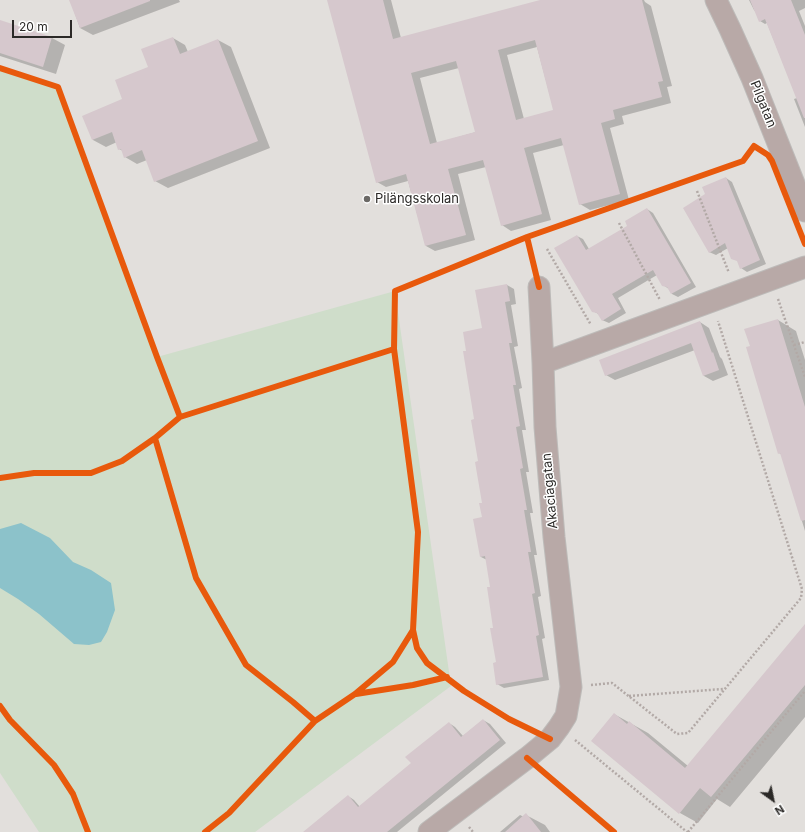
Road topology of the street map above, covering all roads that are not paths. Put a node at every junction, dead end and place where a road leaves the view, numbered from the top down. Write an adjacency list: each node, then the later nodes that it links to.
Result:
1 (716, 0): 2 (street, Pilgatan)
2 (805, 210)
3 (805, 267): 5 (street)
4 (539, 287): 5 (street, Akaciagatan)
5 (543, 363): 6 (street, Akaciagatan)
6 (429, 832)

